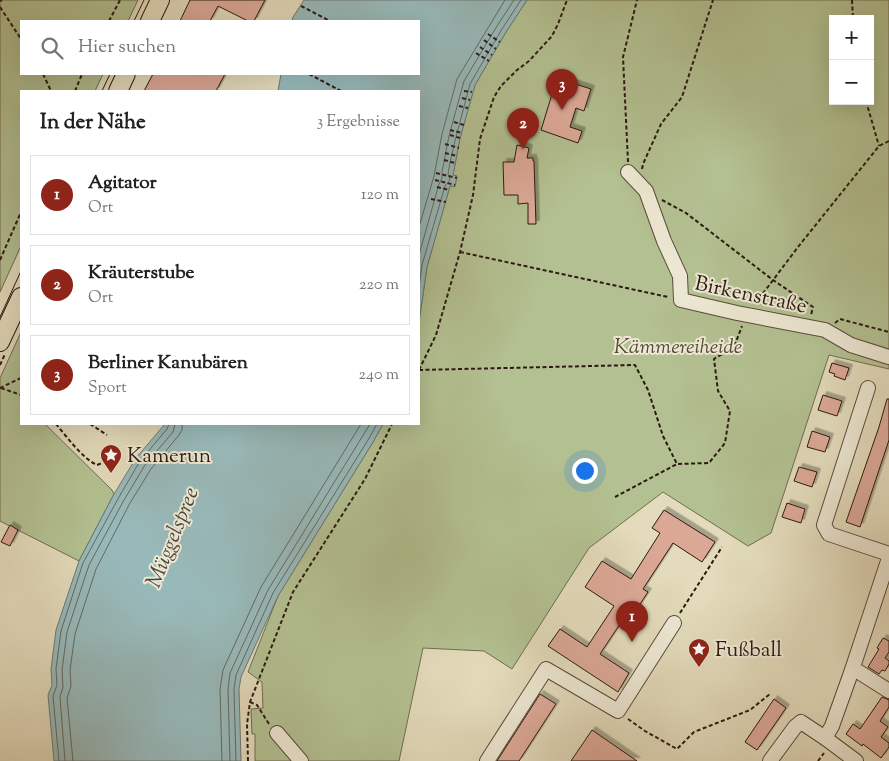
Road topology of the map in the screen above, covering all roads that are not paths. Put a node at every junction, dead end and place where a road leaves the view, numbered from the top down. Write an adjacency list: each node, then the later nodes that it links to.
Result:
1 (160, 0): 2 (main road)
2 (150, 20)
3 (126, 75): 4 (main road)
4 (118, 90)
5 (632, 176): 8 (street, Birkenstraße)
6 (20, 299): 7 (main road)
7 (0, 342)
8 (889, 357)
9 (868, 388): 10 (street)
10 (889, 556): 12 (street)
11 (674, 623): 17 (street)
12 (852, 670): 13 (street); 15 (street)
13 (889, 691)
14 (278, 733): 16 (street)
15 (825, 738): 18 (street); 19 (street)
16 (301, 761)
17 (487, 761)
18 (770, 761)
19 (856, 761)

